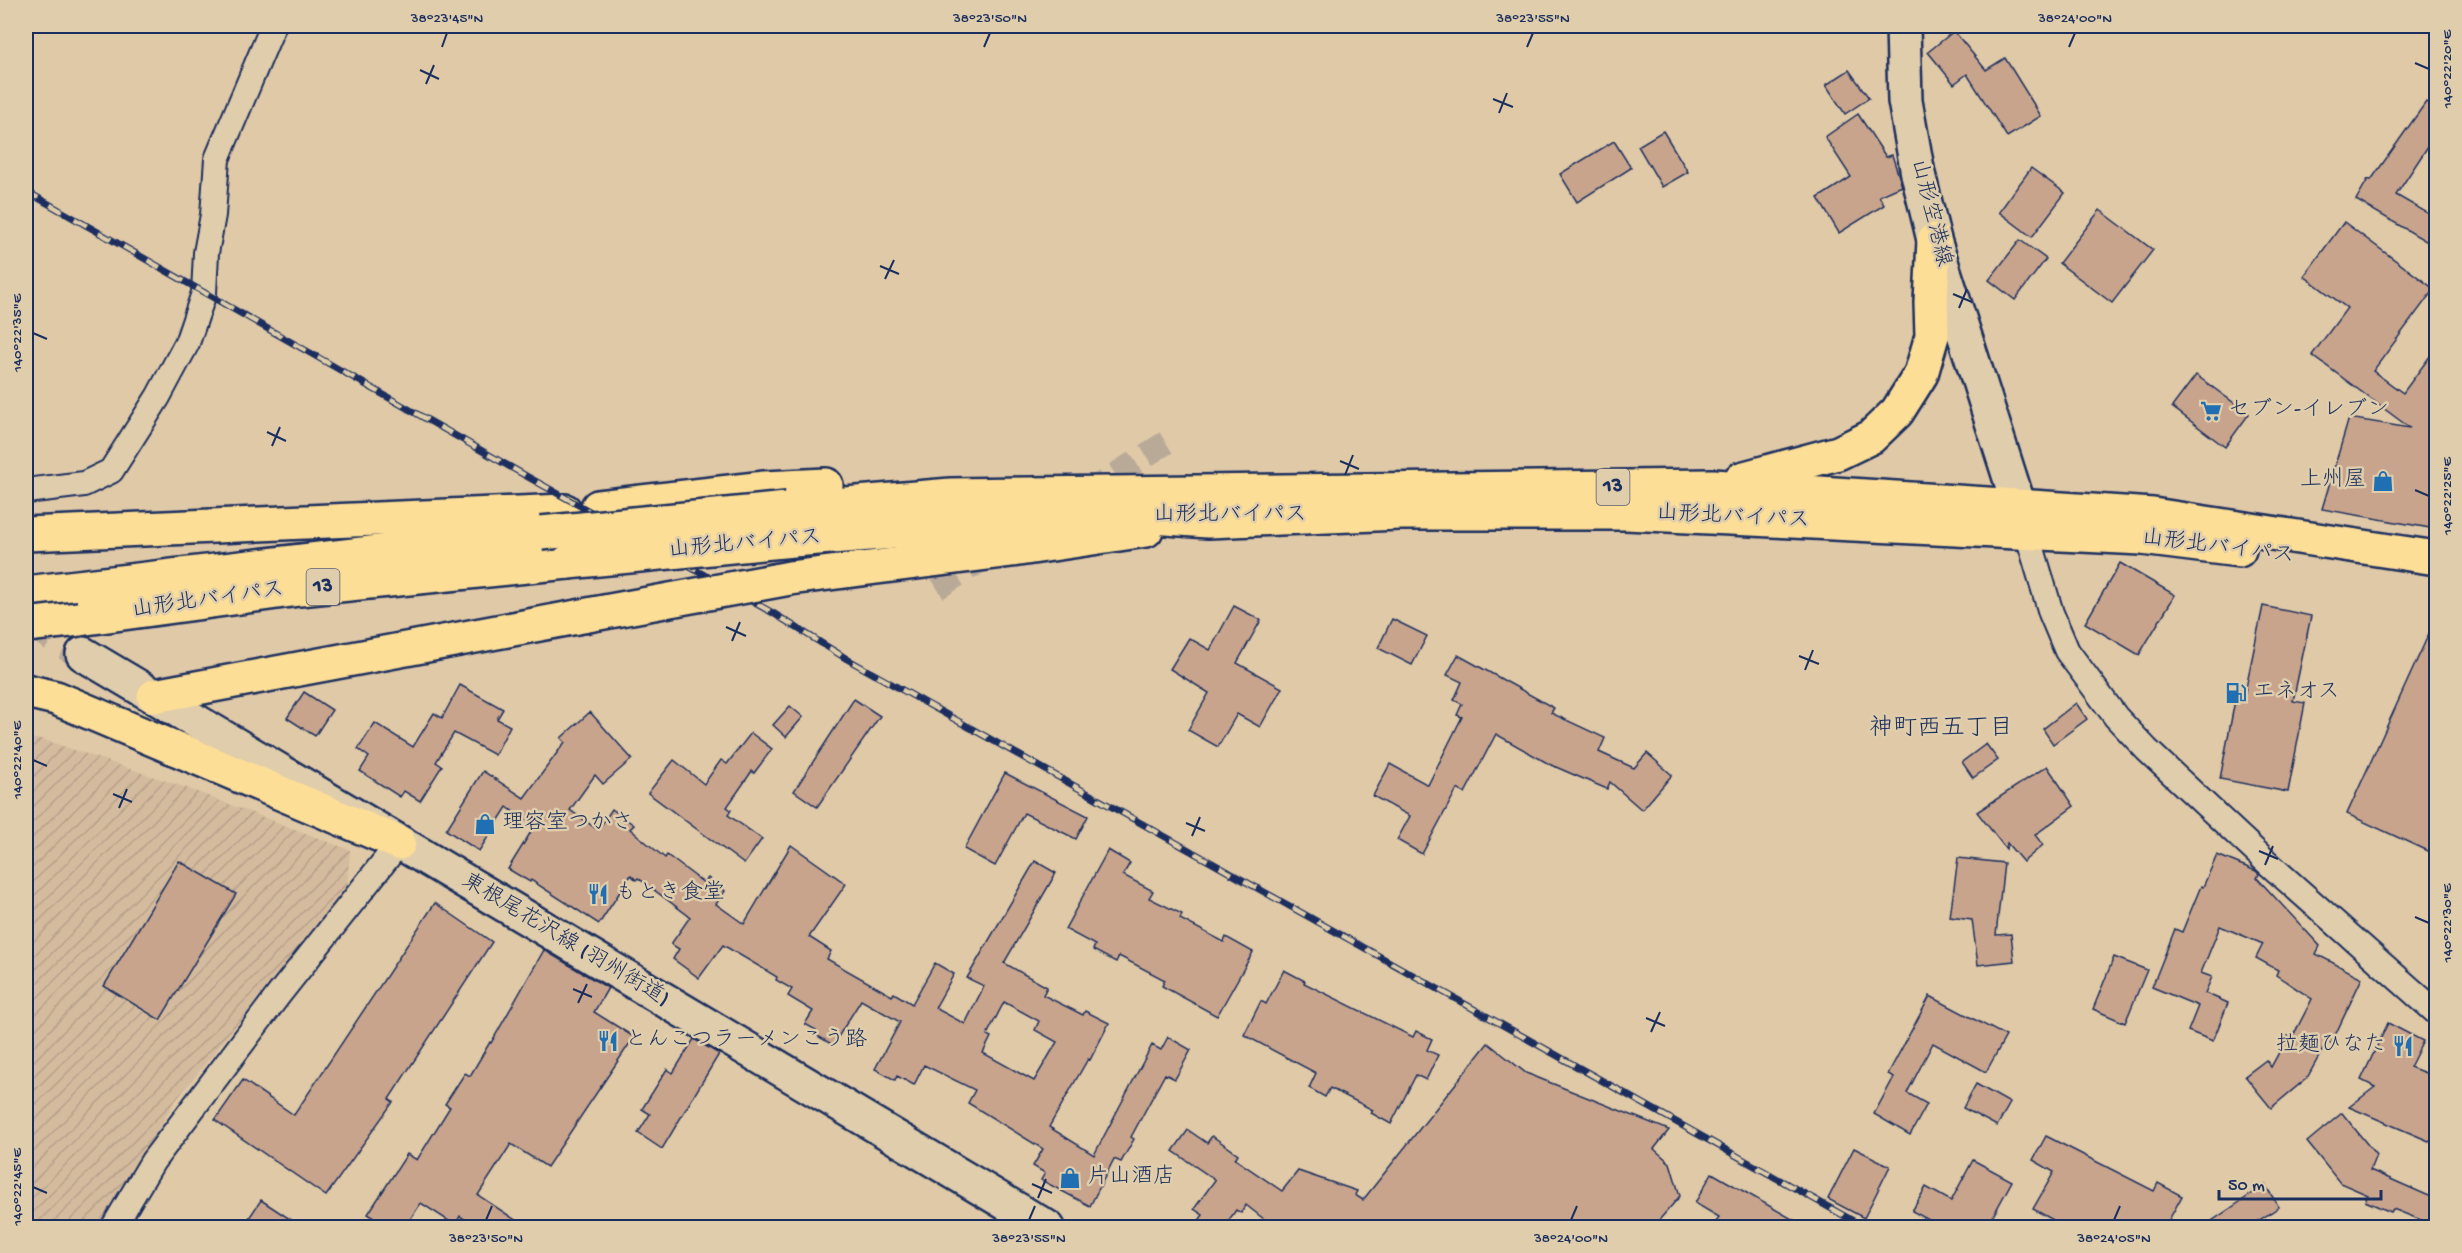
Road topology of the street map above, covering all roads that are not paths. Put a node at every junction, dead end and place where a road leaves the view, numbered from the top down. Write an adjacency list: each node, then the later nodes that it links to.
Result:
1 (273, 26): 5 (street)
2 (1903, 26): 3 (main road, 山形空港線)
3 (1934, 240): 4 (highway); 7 (main road, 山形空港線)
4 (1713, 486): 6 (highway, 山形北バイパス / 13); 7 (highway, 山形北バイパス / 13)
5 (26, 492)
6 (1207, 507): 7 (highway, 山形北バイパス / 13); 8 (highway, 山形北バイパス / 13); 9 (highway); 16 (highway, bridge)
7 (2022, 519): 10 (highway, 山形北バイパス / 13); 11 (highway, 山形北バイパス / 13); 18 (street)
8 (790, 525): 12 (highway, 山形北バイパス / 13, bridge); 13 (highway, 山形北バイパス / 13, bridge)
9 (26, 534)
10 (2436, 558)
11 (2436, 580)
12 (26, 593)
13 (26, 625)
14 (83, 654): 16 (main road, 東根尾花沢線 (羽州街道))
15 (26, 691): 17 (highway)
16 (154, 696): 17 (main road, 東根尾花沢線 (羽州街道))
17 (399, 843): 19 (street); 20 (main road, 東根尾花沢線 (羽州街道))
18 (2436, 1012)
19 (113, 1227)
20 (1048, 1227)

